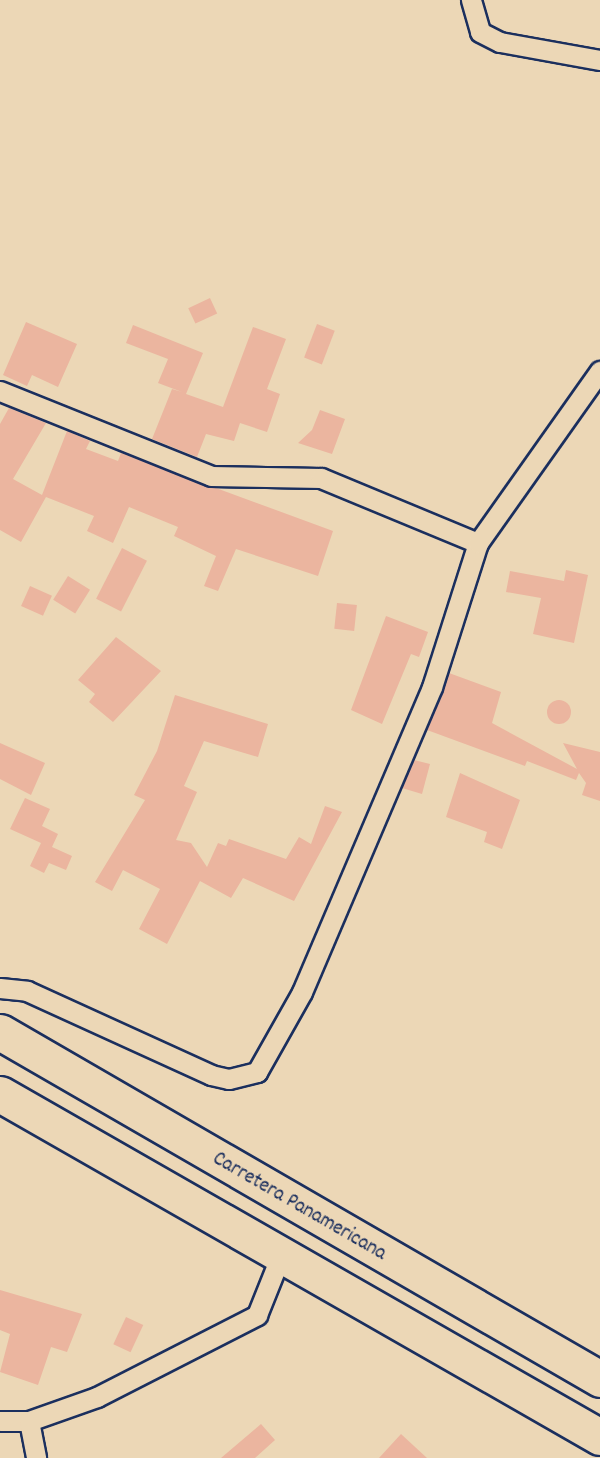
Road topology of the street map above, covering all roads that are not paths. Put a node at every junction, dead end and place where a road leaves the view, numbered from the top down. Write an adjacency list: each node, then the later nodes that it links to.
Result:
1 (471, 0): 2 (street)
2 (600, 60)
3 (600, 371): 5 (street)
4 (0, 391): 5 (street)
5 (478, 543): 6 (street)
6 (0, 988)
7 (0, 1032): 10 (highway, Carretera Panamericana)
8 (0, 1051): 10 (highway)
9 (0, 1094): 11 (highway)
10 (155, 1124): 12 (highway, Carretera Panamericana)
11 (281, 1255): 14 (street); 15 (highway)
12 (600, 1379)
13 (0, 1421): 14 (street)
14 (29, 1421): 16 (street)
15 (600, 1437)
16 (36, 1458)

